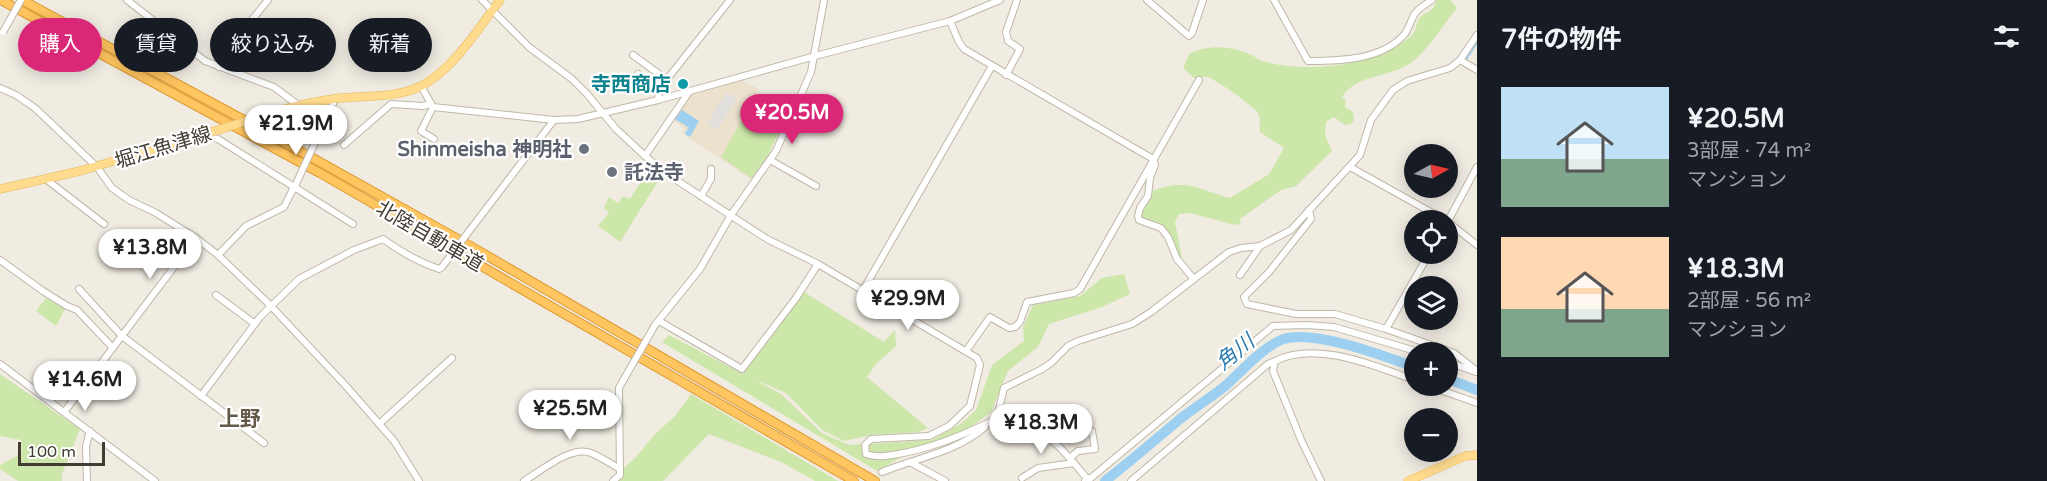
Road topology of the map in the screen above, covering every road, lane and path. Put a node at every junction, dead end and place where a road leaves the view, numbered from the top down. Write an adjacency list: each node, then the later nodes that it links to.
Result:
1 (1, 0): 110 (highway, 北陸自動車道)
2 (22, 0): 18 (street, bridge); 111 (highway, 北陸自動車道)
3 (127, 0): 23 (street)
4 (268, 0): 16 (street)
5 (482, 0): 15 (street)
6 (500, 0): 15 (main road, 堀江魚津線)
7 (730, 0): 29 (street)
8 (824, 0): 21 (street)
9 (1000, 0): 17 (street)
10 (1017, 0): 28 (street)
11 (1147, 0): 12 (street)
12 (1203, 0)
13 (1274, 0): 14 (street)
14 (1432, 0)
15 (492, 10): 31 (main road, 堀江魚津線); 39 (street)
16 (253, 18)
17 (950, 21): 21 (street); 24 (street)
18 (1, 35)
19 (1477, 35): 22 (street)
20 (633, 55): 29 (street)
21 (815, 56): 34 (street); 46 (street)
22 (1460, 60): 25 (street); 48 (street)
23 (210, 63)
24 (992, 66): 28 (street); 73 (street)
25 (1477, 70)
26 (233, 72): 37 (street)
27 (638, 74): 33 (street)
28 (1006, 75): 45 (street)
29 (667, 80): 33 (street)
30 (1199, 80): 45 (street)
31 (421, 86): 35 (main road, 堀江魚津線); 38 (street)
32 (0, 88): 47 (street)
33 (659, 91): 36 (street)
34 (689, 92): 36 (street); 44 (street)
35 (333, 99): 37 (main road, 堀江魚津線); 52 (street, bridge)
36 (658, 100): 39 (street)
37 (297, 105): 41 (main road, 堀江魚津線, bridge)
38 (432, 106): 40 (street); 42 (street); 43 (street)
39 (603, 114): 40 (street); 44 (street)
40 (555, 120): 75 (street, bridge)
41 (202, 135): 47 (main road, 堀江魚津線); 52 (street)
42 (434, 139)
43 (344, 145)
44 (645, 156): 55 (street)
45 (1153, 159): 71 (street); 82 (street)
46 (770, 160): 53 (street); 59 (street)
47 (97, 167): 51 (main road, 堀江魚津線); 63 (street)
48 (1350, 167): 56 (street); 57 (street)
49 (1477, 167): 58 (street)
50 (711, 169): 55 (street)
51 (47, 180): 54 (main road, 堀江魚津線); 60 (street)
52 (296, 185): 61 (street); 66 (street)
53 (816, 186)
54 (0, 189)
55 (701, 196): 59 (street)
56 (1309, 210): 65 (street); 78 (street)
57 (1427, 210)
58 (1453, 210)
59 (731, 215): 68 (street); 76 (street)
60 (104, 224)
61 (353, 224)
62 (1458, 230): 64 (street)
63 (196, 238): 66 (street); 79 (street)
64 (1477, 245)
65 (1260, 246): 70 (street); 71 (street)
66 (218, 255): 75 (street)
67 (0, 260): 80 (street)
68 (818, 264): 73 (street); 76 (street)
69 (1423, 264): 78 (street)
70 (1240, 275)
71 (1193, 278): 93 (street)
72 (79, 289): 79 (street)
73 (862, 292): 82 (street)
74 (216, 295): 77 (street)
75 (270, 305): 77 (street); 94 (street)
76 (657, 323): 101 (street, bridge)
77 (255, 324): 89 (street)
78 (1386, 329): 87 (street)
79 (122, 336): 80 (street); 89 (street)
80 (113, 348): 92 (street)
81 (1404, 348): 104 (street)
82 (966, 351): 93 (street)
83 (452, 358): 94 (street)
84 (1275, 361): 88 (street); 113 (street); 114 (street)
85 (0, 364): 92 (street)
86 (1458, 365): 87 (street)
87 (1477, 372)
88 (1404, 377)
89 (201, 396): 97 (street)
90 (1457, 396): 91 (street)
91 (1477, 403)
92 (65, 411): 95 (street)
93 (994, 419): 99 (street); 100 (street)
94 (379, 424): 107 (street)
95 (90, 431): 105 (street); 106 (street)
96 (1092, 431): 99 (street)
97 (264, 443)
98 (1477, 455): 115 (main road)
99 (1072, 460): 103 (street); 104 (street)
100 (910, 462): 102 (street); 112 (street)
101 (620, 469): 108 (street); 109 (street)
102 (882, 472)
103 (1022, 478)
104 (1087, 480)
105 (87, 481)
106 (155, 481)
107 (419, 481)
108 (524, 481)
109 (613, 481)
110 (854, 481)
111 (875, 481)
112 (945, 481)
113 (1131, 481)
114 (1321, 481)
115 (1408, 481)

